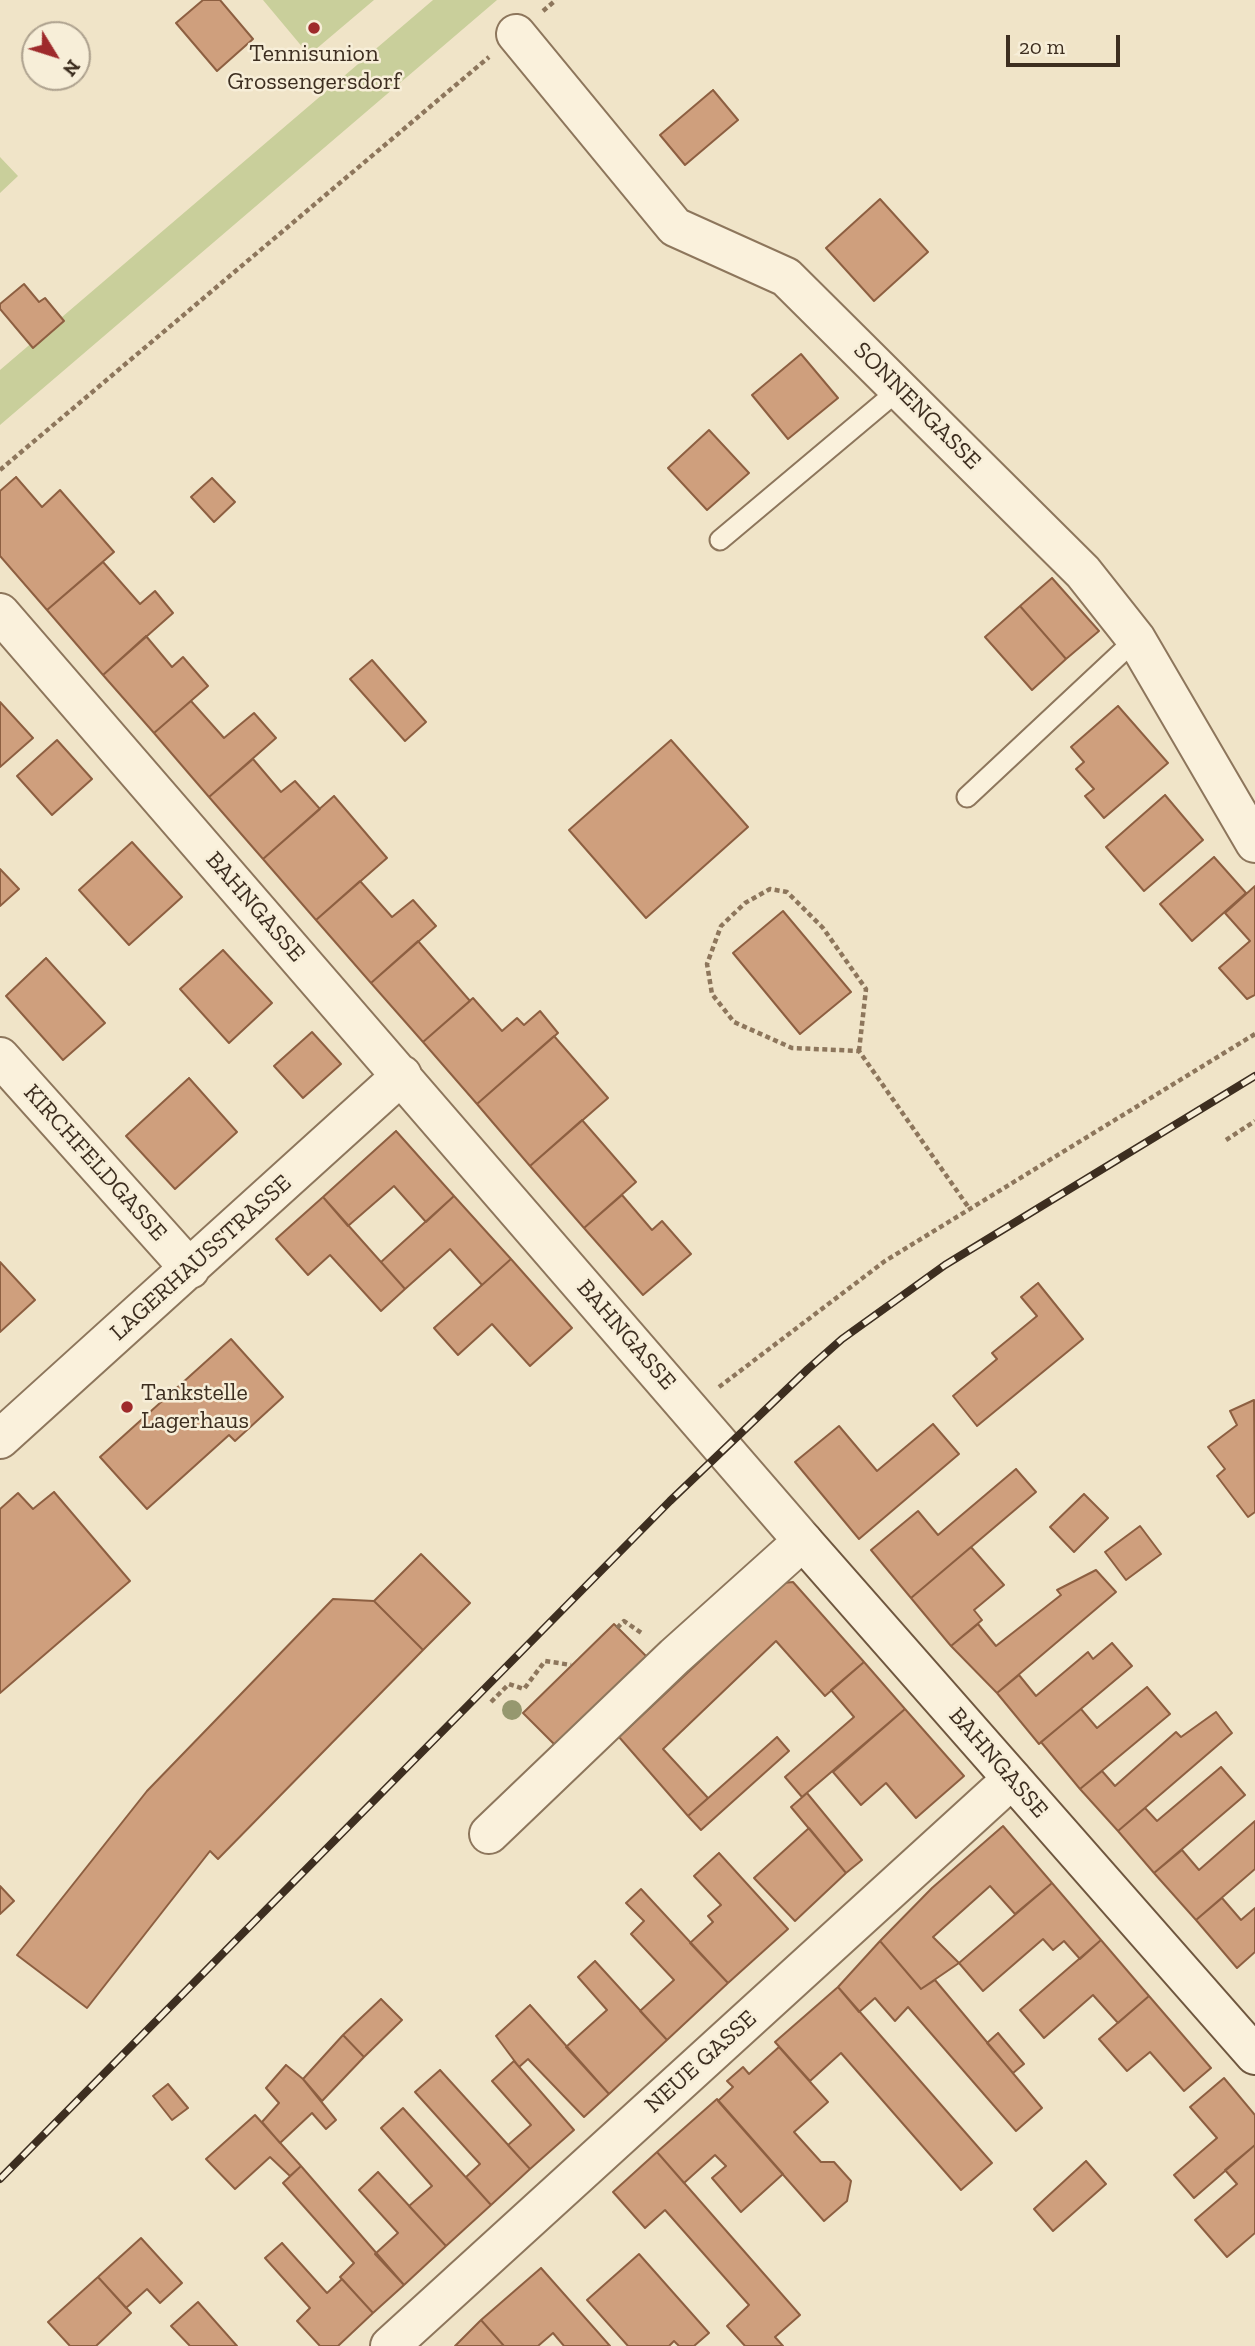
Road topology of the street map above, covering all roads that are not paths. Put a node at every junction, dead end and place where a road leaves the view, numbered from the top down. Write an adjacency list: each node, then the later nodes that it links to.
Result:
1 (516, 34): 2 (street, SONNENGASSE)
2 (901, 388): 3 (lane); 5 (street, SONNENGASSE)
3 (720, 540)
4 (0, 613): 9 (street, BAHNGASSE)
5 (1136, 639): 6 (lane); 7 (street, SONNENGASSE)
6 (967, 797)
7 (1255, 842)
8 (0, 1057): 10 (street, KIRCHFELDGASSE)
9 (402, 1075): 10 (street, LAGERHAUSSTRASSE); 12 (street, BAHNGASSE)
10 (190, 1269): 11 (street, LAGERHAUSSTRASSE)
11 (0, 1439)
12 (803, 1541): 13 (street, BAHNGASSE); 14 (street)
13 (1012, 1779): 15 (street, BAHNGASSE); 16 (street, NEUE GASSE)
14 (489, 1834)
15 (1255, 2055)
16 (390, 2346)

